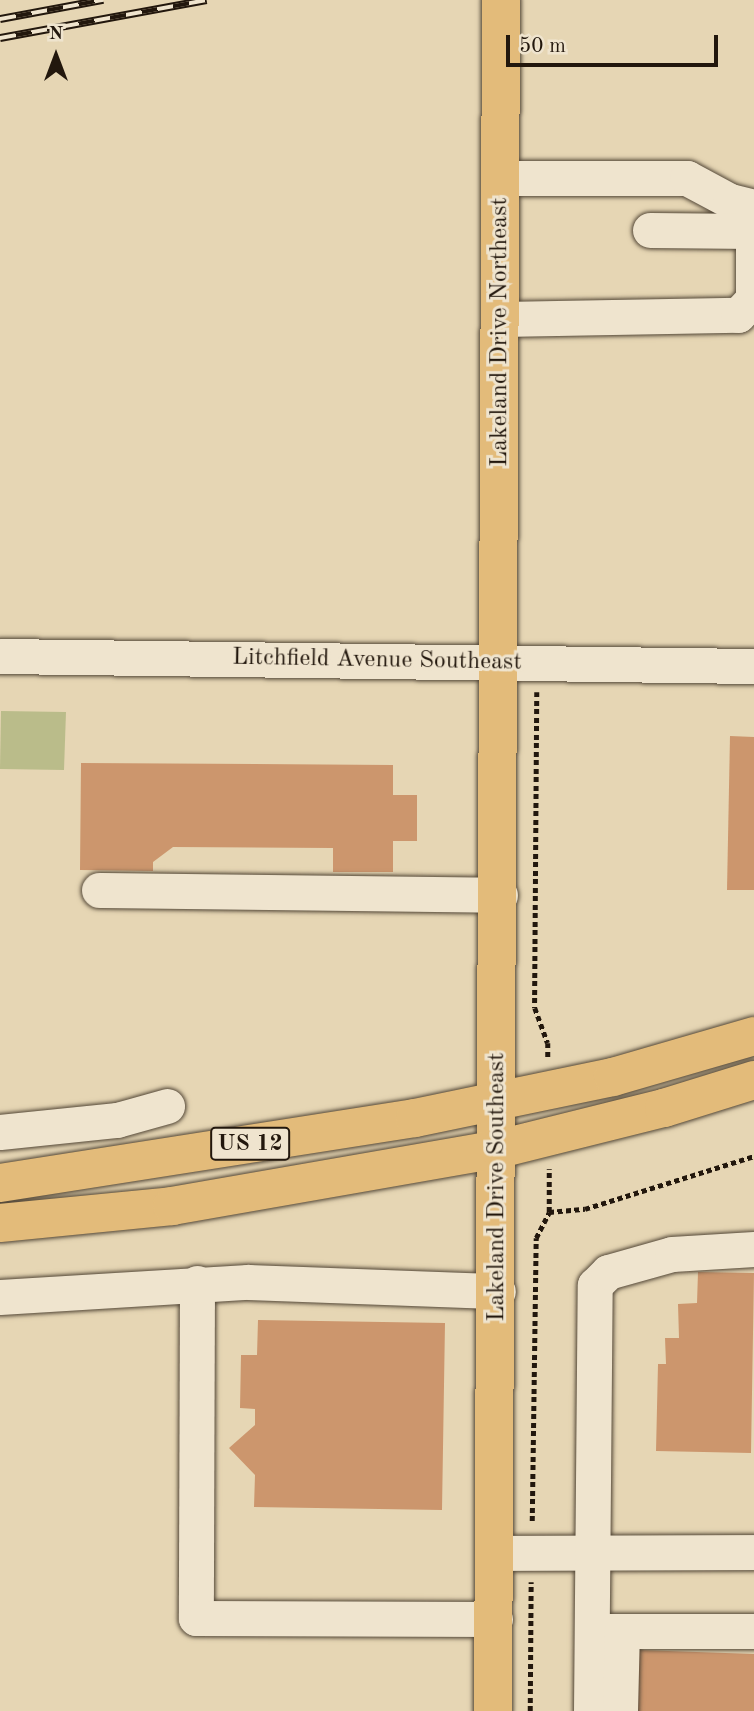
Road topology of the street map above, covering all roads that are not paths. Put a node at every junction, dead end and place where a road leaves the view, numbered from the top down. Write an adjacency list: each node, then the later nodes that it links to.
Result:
1 (501, 0): 2 (main road, Lakeland Drive Northeast)
2 (501, 178): 3 (street); 6 (main road, Lakeland Drive Northeast)
3 (754, 207): 5 (street)
4 (650, 230): 5 (street)
5 (753, 231): 6 (street)
6 (501, 319): 8 (main road, Lakeland Drive Northeast)
7 (0, 656): 8 (street, Litchfield Avenue Southeast)
8 (516, 663): 9 (street, Litchfield Avenue Southeast); 11 (main road, Lakeland Drive Southeast)
9 (754, 666)
10 (99, 890): 11 (street)
11 (500, 895): 14 (main road, Lakeland Drive Southeast)
12 (754, 1036): 14 (main road, US 12 / US 12)
13 (754, 1080): 17 (main road, US 12 / US 12)
14 (499, 1101): 17 (main road, Lakeland Drive Southeast); 18 (main road, US 12 / US 12)
15 (167, 1106): 16 (street)
16 (0, 1132)
17 (499, 1149): 19 (main road, US 12 / US 12); 22 (main road, Lakeland Drive Southeast)
18 (0, 1183)
19 (0, 1223)
20 (754, 1249): 26 (street)
21 (197, 1283): 22 (street); 23 (street); 27 (street)
22 (498, 1292): 24 (main road, Lakeland Drive Southeast)
23 (0, 1297)
24 (513, 1552): 26 (street); 27 (main road, Lakeland Drive Southeast)
25 (754, 1552): 26 (street)
26 (593, 1553): 28 (street)
27 (495, 1619): 30 (main road, Lakeland Drive Southeast)
28 (607, 1631): 29 (street); 31 (street); 32 (street)
29 (754, 1631)
30 (493, 1711)
31 (591, 1711)
32 (620, 1711)

